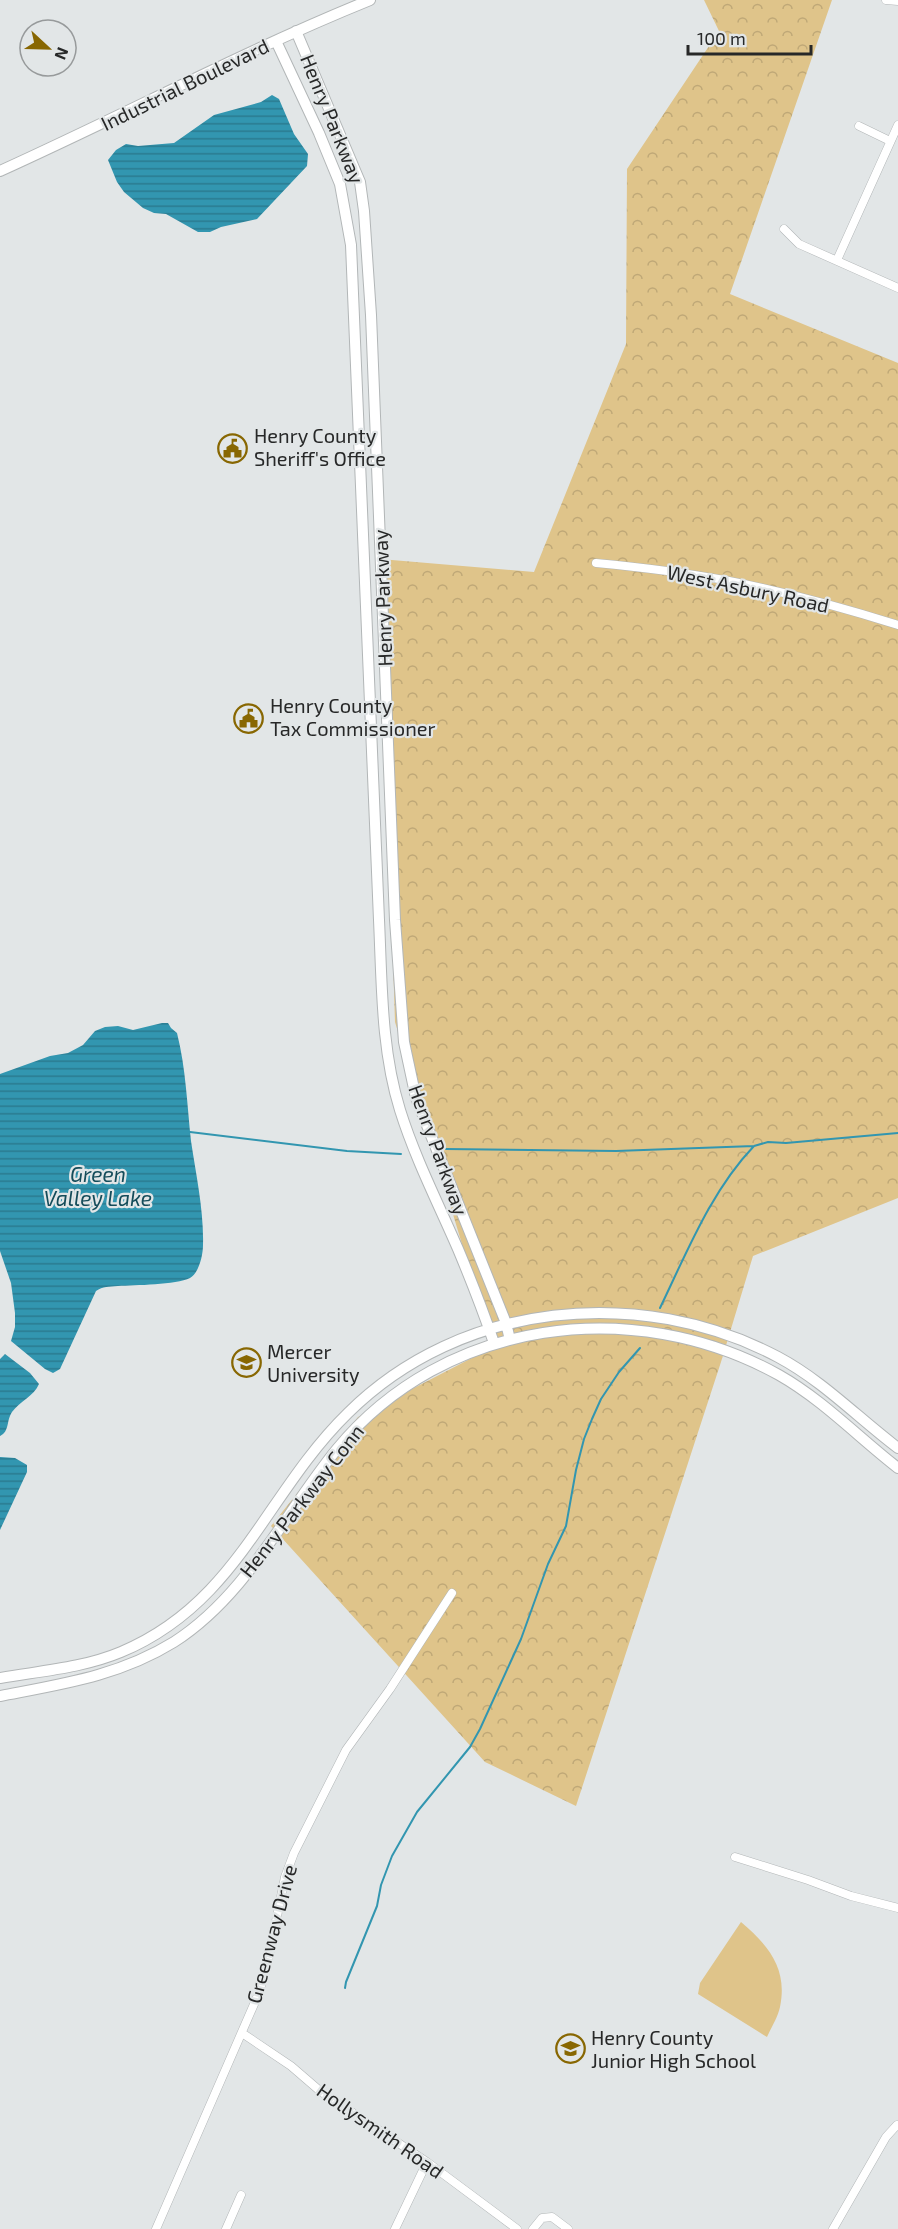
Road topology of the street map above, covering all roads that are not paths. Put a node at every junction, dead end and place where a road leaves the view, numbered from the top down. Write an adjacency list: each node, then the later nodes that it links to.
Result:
1 (370, 0): 4 (street, Industrial Boulevard)
2 (885, 0): 3 (street)
3 (898, 1)
4 (296, 32): 5 (street, Industrial Boulevard); 15 (street, Henry Parkway)
5 (276, 41): 9 (street, Industrial Boulevard); 16 (street, Henry Parkway)
6 (898, 125): 8 (street)
7 (859, 126): 8 (street)
8 (890, 141): 11 (street)
9 (0, 171)
10 (784, 230): 11 (street)
11 (837, 260): 12 (street)
12 (898, 288)
13 (596, 563): 14 (street, West Asbury Road)
14 (898, 625)
15 (506, 1323): 16 (street, Henry Parkway Conn); 17 (street, Henry Parkway); 19 (street, Henry Parkway Conn)
16 (489, 1329): 18 (street, Henry Parkway); 22 (street, Henry Parkway Conn)
17 (510, 1340): 18 (street, Henry Parkway Conn); 20 (street, Henry Parkway Conn)
18 (494, 1343): 23 (street, Henry Parkway Conn)
19 (898, 1448)
20 (898, 1467)
21 (452, 1593): 26 (street, Greenway Drive)
22 (0, 1678)
23 (0, 1696)
24 (735, 1857): 25 (street)
25 (898, 1908)
26 (242, 2033): 28 (street, Hollysmith Road); 30 (street, Greenway Drive)
27 (897, 2126): 36 (street)
28 (427, 2162): 32 (street); 33 (street, Hollysmith Road)
29 (241, 2195): 31 (street)
30 (156, 2229)
31 (226, 2229)
32 (395, 2229)
33 (517, 2229)
34 (533, 2229): 35 (street)
35 (568, 2229)
36 (833, 2229)

